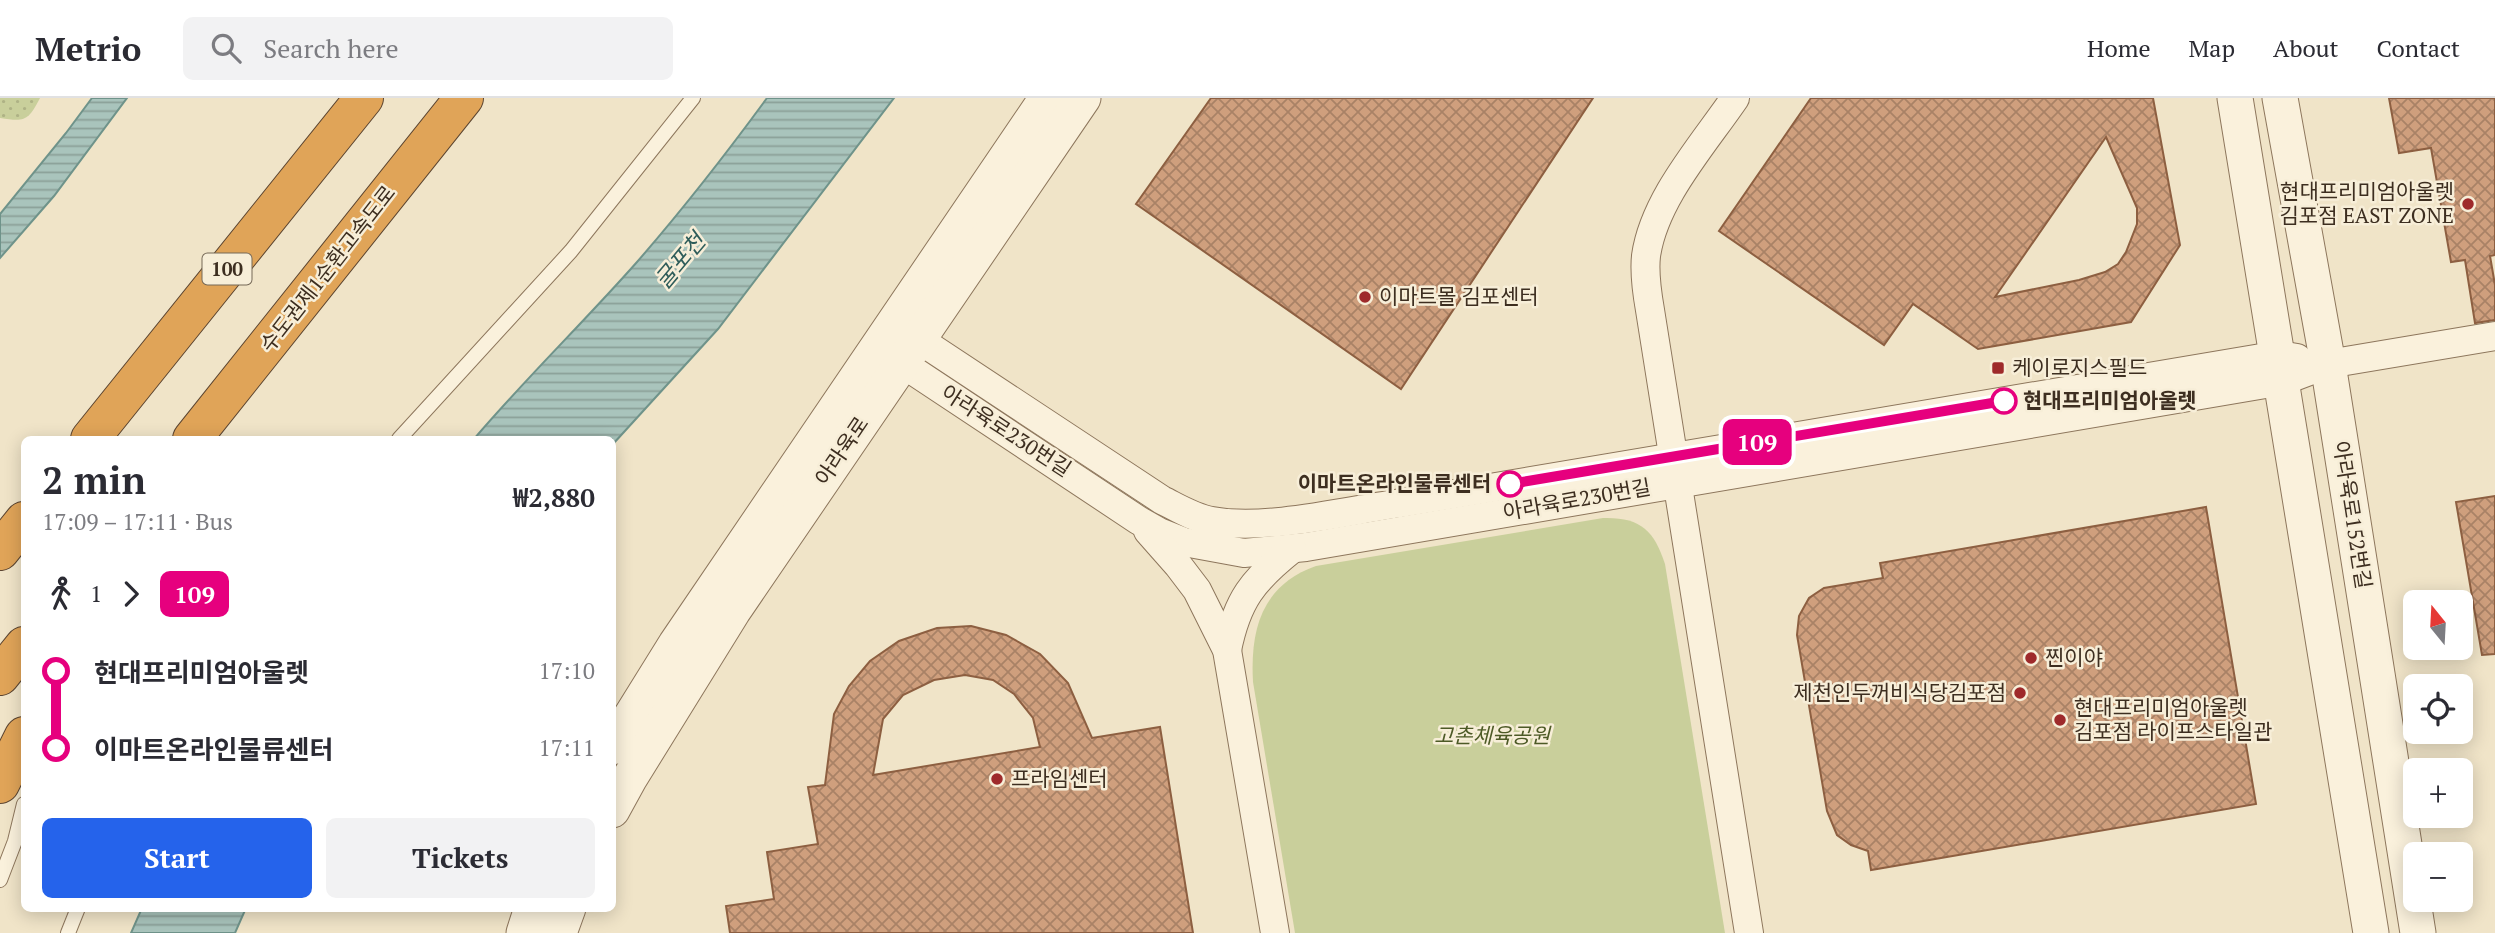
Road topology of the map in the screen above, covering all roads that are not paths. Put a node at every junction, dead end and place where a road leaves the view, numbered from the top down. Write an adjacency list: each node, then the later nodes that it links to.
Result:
1 (364, 98): 14 (highway, 100)
2 (464, 98): 13 (highway, 수도권제1순환고속도로)
3 (693, 98): 17 (lane)
4 (1047, 98): 10 (street, 아라육로)
5 (1083, 98): 10 (street, 아라육로)
6 (1735, 98): 18 (street)
7 (2235, 98): 12 (street)
8 (2280, 98): 11 (street, 아라육로152번길)
9 (2495, 336): 11 (street, 아라육로230번길)
10 (897, 343): 18 (street, 아라육로230번길); 19 (street, 아라육로230번길); 28 (street, 아라육로); 31 (street, 아라육로)
11 (2328, 364): 12 (street, 아라육로230번길); 43 (street, 아라육로152번길)
12 (2281, 368): 18 (street, 아라육로230번길); 42 (street)
13 (225, 399): 15 (highway, 수도권제1순환고속도로); 16 (highway)
14 (92, 436)
15 (194, 436)
16 (205, 436)
17 (402, 436)
18 (1676, 469): 23 (street, 아라육로230번길); 41 (street)
19 (1138, 520): 23 (street, 아라육로230번길); 26 (street)
20 (21, 523): 22 (highway)
21 (21, 524): 24 (highway)
22 (0, 541)
23 (1292, 549): 26 (street)
24 (0, 551)
25 (21, 650): 27 (highway)
26 (1227, 650): 40 (street)
27 (0, 676)
28 (616, 741)
29 (21, 742): 30 (highway)
30 (0, 783)
31 (616, 803)
32 (21, 816): 33 (lane)
33 (0, 880)
34 (76, 912): 37 (lane)
35 (531, 912): 38 (street)
36 (567, 912): 39 (street)
37 (68, 933)
38 (524, 933)
39 (559, 933)
40 (1275, 933)
41 (1749, 933)
42 (2371, 933)
43 (2418, 933)

